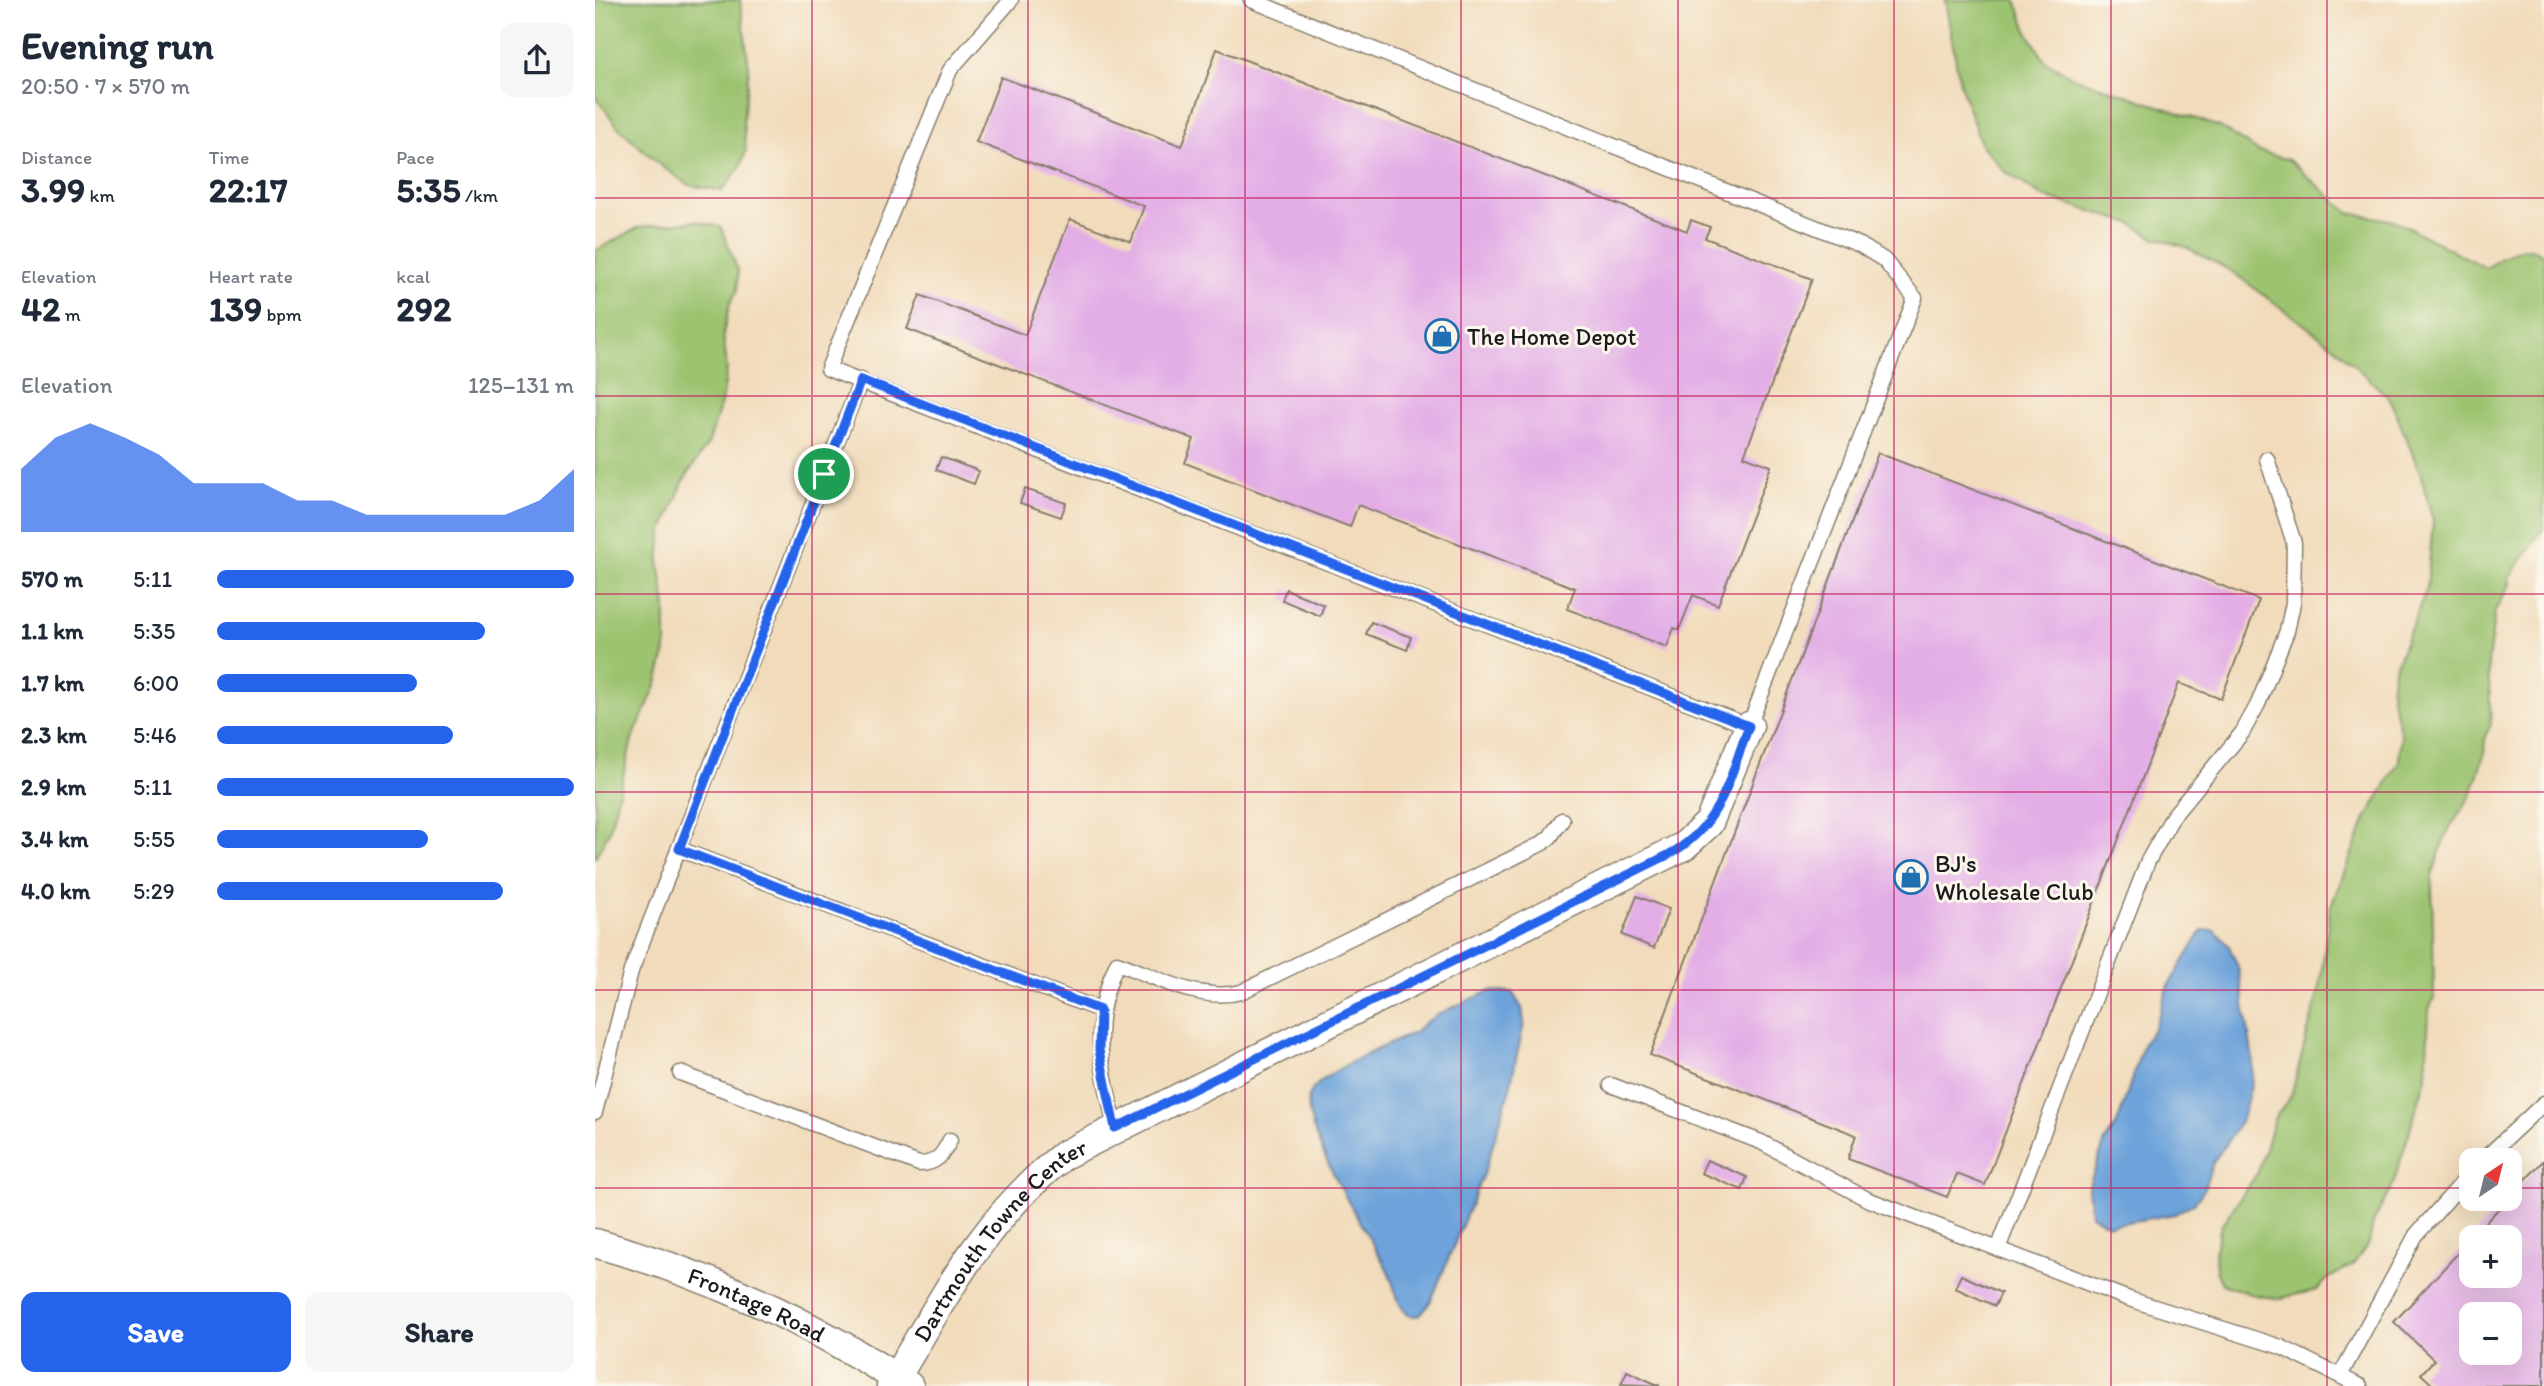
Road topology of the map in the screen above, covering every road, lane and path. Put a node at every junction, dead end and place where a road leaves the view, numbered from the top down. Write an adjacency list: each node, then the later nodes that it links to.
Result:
1 (1011, 0): 3 (lane)
2 (1251, 0): 5 (lane)
3 (861, 380): 5 (lane); 7 (lane)
4 (2267, 459): 18 (lane)
5 (1749, 726): 13 (street, Dartmouth Towne Center)
6 (1562, 820): 8 (lane)
7 (679, 849): 8 (lane); 12 (lane)
8 (1100, 1010): 13 (lane)
9 (680, 1073): 14 (lane)
10 (1611, 1085): 18 (lane)
11 (2544, 1103): 15 (lane)
12 (595, 1112)
13 (1115, 1128): 20 (street, Dartmouth Towne Center)
14 (950, 1140)
15 (2496, 1148)
16 (2459, 1187): 19 (lane)
17 (595, 1243): 20 (street, Frontage Road)
18 (1998, 1249): 19 (lane)
19 (2341, 1374): 21 (lane)
20 (898, 1383)
21 (2360, 1386)

